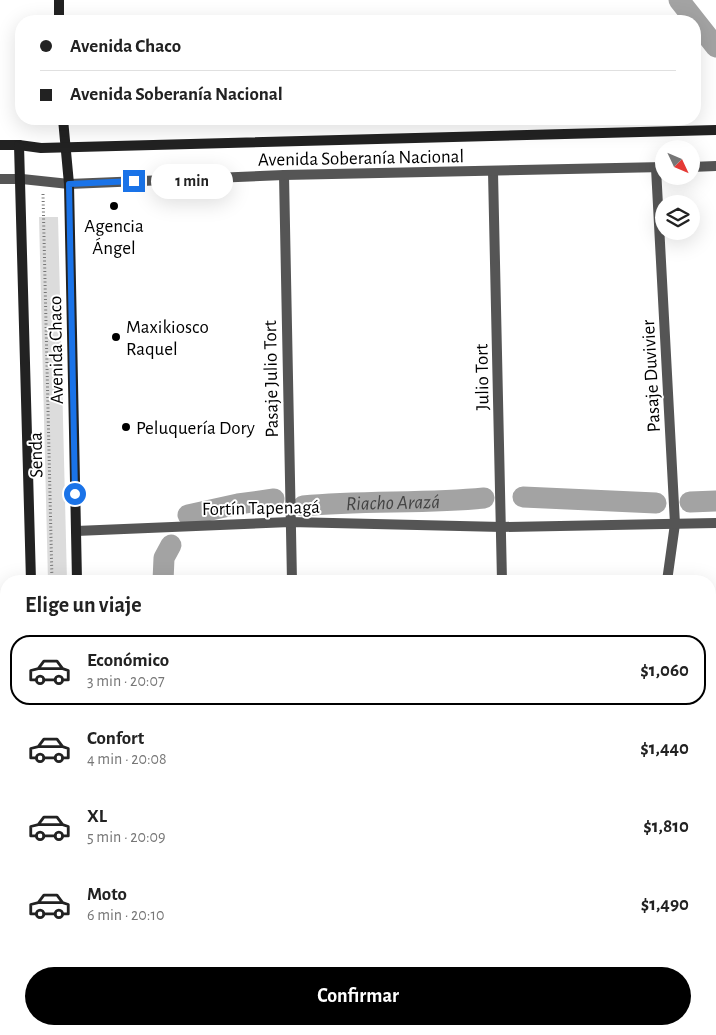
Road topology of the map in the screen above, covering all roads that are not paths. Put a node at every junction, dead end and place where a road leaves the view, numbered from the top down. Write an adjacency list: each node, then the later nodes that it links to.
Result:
1 (58, 0): 2 (main road)
2 (59, 15)
3 (63, 125): 7 (main road, Avenida Chaco)
4 (716, 130): 7 (main road, Avenida Soberanía Nacional)
5 (0, 145): 6 (main road, Avenida Soberanía Nacional)
6 (19, 145): 7 (main road, Avenida Soberanía Nacional); 13 (main road, Avenida Chaco)
7 (64, 147): 15 (main road, Avenida Chaco)
8 (716, 166): 9 (street)
9 (700, 167)
10 (655, 168): 11 (street, Avenida Soberanía Nacional)
11 (494, 172): 12 (street, Avenida Soberanía Nacional); 20 (street, Julio Tort)
12 (284, 175): 15 (street, Avenida Soberanía Nacional); 17 (street, Pasaje Julio Tort)
13 (22, 179): 14 (street, Avenida Soberanía Nacional); 15 (street, Avenida Soberanía Nacional); 22 (main road, Avenida Chaco)
14 (0, 180)
15 (69, 184): 21 (main road, Avenida Chaco)
16 (661, 185): 18 (street, Pasaje Duvivier)
17 (290, 522): 20 (street, Fortín Tapenagá); 21 (street, Fortín Tapenagá); 24 (street, Pasaje Julio Tort)
18 (675, 524): 19 (street, Fortín Tapenagá); 20 (street, Fortín Tapenagá); 26 (street, Pasaje Duvivier)
19 (716, 524)
20 (502, 526): 25 (street, Julio Tort)
21 (76, 531): 23 (main road, Avenida Chaco)
22 (31, 575)
23 (77, 575)
24 (292, 575)
25 (502, 575)
26 (668, 575)

